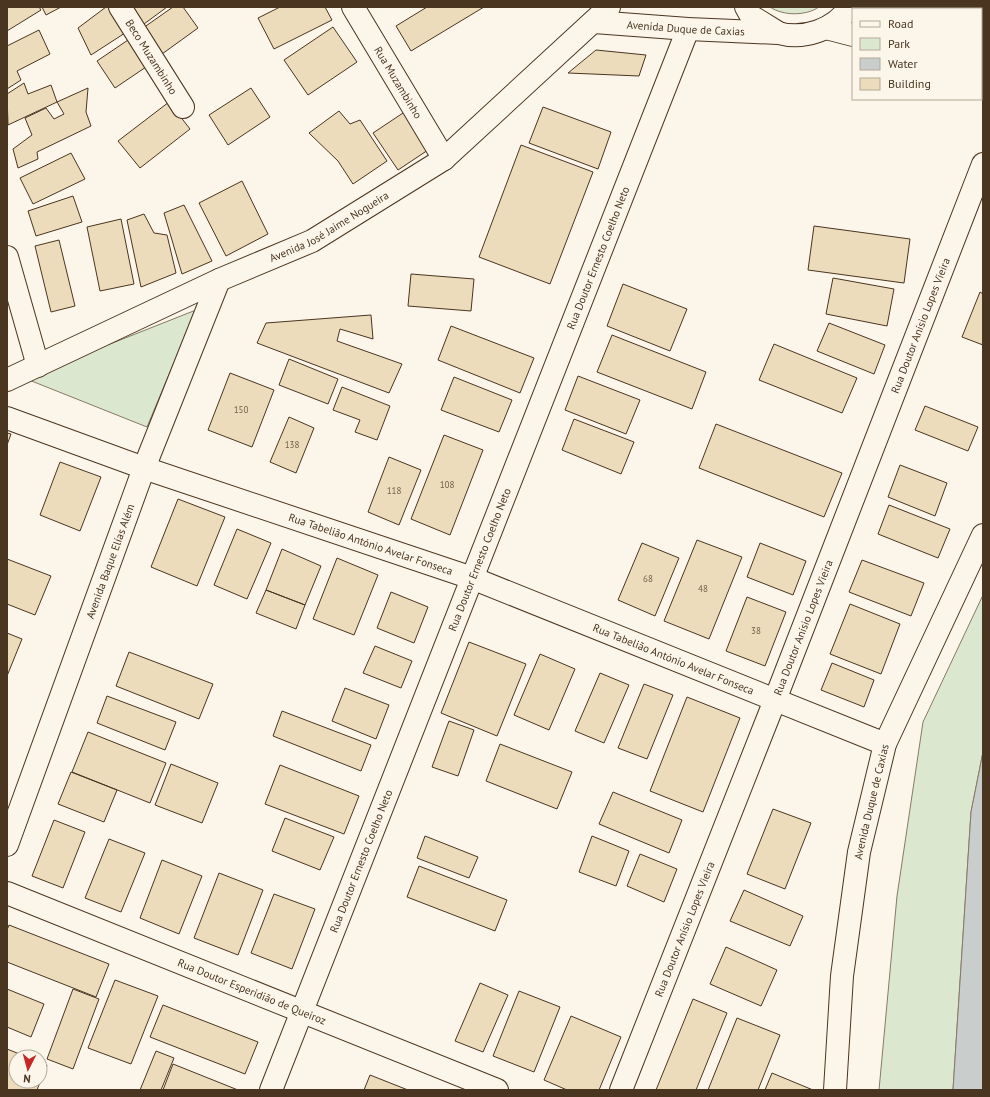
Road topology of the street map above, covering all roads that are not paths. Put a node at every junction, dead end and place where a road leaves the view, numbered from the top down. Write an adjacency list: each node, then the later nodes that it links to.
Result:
1 (120, 7): 10 (street, Beco Muzambinho)
2 (352, 7): 11 (street, Rua Muzambinho)
3 (850, 7): 6 (street, Avenida Duque de Caxias)
4 (744, 10): 8 (street, Avenida Duque de Caxias)
5 (601, 14): 7 (street, Avenida Duque de Caxias); 11 (street, Avenida José Jaime Nogueira)
6 (826, 28): 8 (street, Avenida Duque de Caxias); 9 (street)
7 (688, 29): 8 (street, Avenida Duque de Caxias); 20 (street, Rua Doutor Ernesto Coelho Neto)
8 (778, 33)
9 (852, 35)
10 (183, 107)
11 (444, 158): 14 (street, Avenida José Jaime Nogueira)
12 (983, 164): 21 (street, Rua Doutor Anísio Lopes Vieira)
13 (7, 257): 15 (street)
14 (219, 280): 15 (street, Avenida José Jaime Nogueira); 18 (street, Avenida Baque Elías Além)
15 (38, 366): 16 (street, Avenida José Jaime Nogueira)
16 (7, 380)
17 (7, 418): 18 (street, Rua Tabelião António Avelar Fonseca)
18 (144, 468): 20 (street, Rua Tabelião António Avelar Fonseca); 23 (street, Avenida Baque Elías Além)
19 (983, 535): 22 (street, Avenida Duque de Caxias)
20 (472, 578): 21 (street, Rua Tabelião António Avelar Fonseca); 25 (street, Rua Doutor Ernesto Coelho Neto)
21 (775, 700): 22 (street, Rua Tabelião António Avelar Fonseca); 28 (street, Rua Doutor Anísio Lopes Vieira)
22 (885, 744): 29 (street, Avenida Duque de Caxias)
23 (7, 845)
24 (7, 893): 25 (street, Rua Doutor Esperidião de Queiroz)
25 (302, 1012): 26 (street, Rua Doutor Ernesto Coelho Neto); 27 (street, Rua Doutor Esperidião de Queiroz)
26 (271, 1090)
27 (497, 1090)
28 (621, 1090)
29 (835, 1090)

